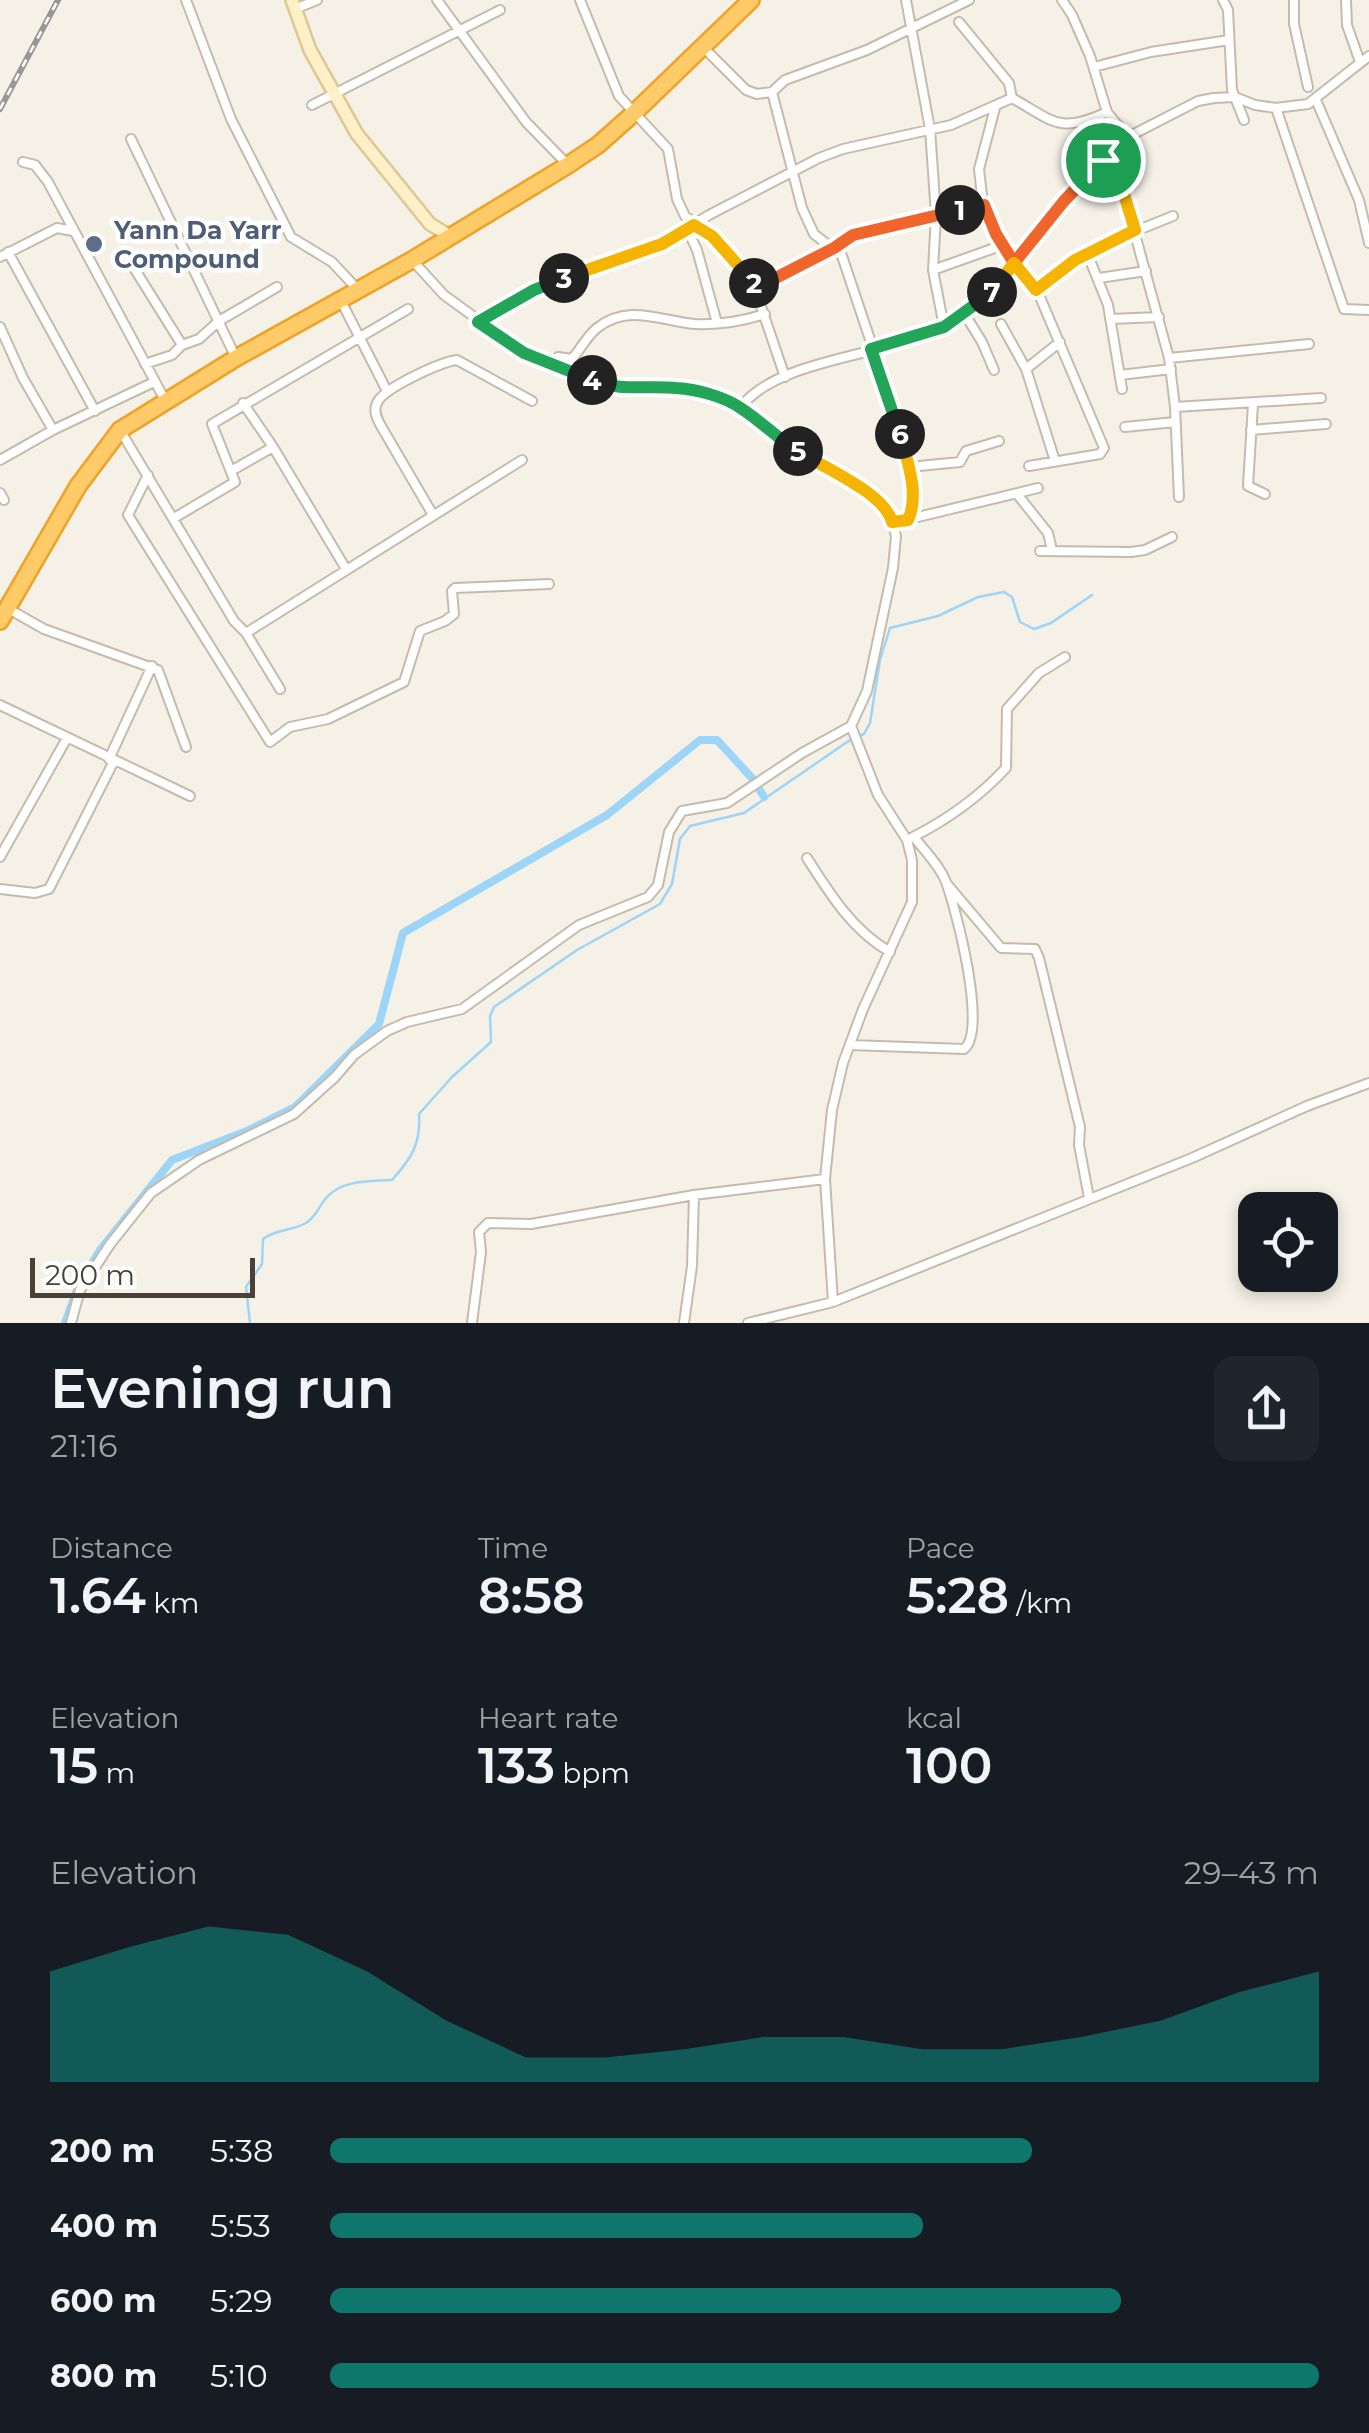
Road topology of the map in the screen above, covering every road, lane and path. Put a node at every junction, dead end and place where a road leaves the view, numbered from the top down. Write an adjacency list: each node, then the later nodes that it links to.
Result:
1 (186, 0): 63 (street)
2 (317, 0): 12 (street)
3 (438, 0): 16 (street)
4 (580, 0): 32 (street)
5 (906, 0): 15 (street)
6 (969, 0): 15 (street)
7 (1223, 0): 17 (street)
8 (1294, 0): 22 (street)
9 (1346, 0): 20 (street)
10 (1067, 1): 21 (street)
11 (744, 3): 18 (highway)
12 (293, 5): 24 (street)
13 (500, 10): 16 (street)
14 (959, 22): 26 (street)
15 (914, 29): 23 (street); 34 (street)
16 (459, 31): 24 (street); 39 (street)
17 (1230, 40): 21 (street); 25 (street)
18 (703, 47): 23 (street); 32 (highway)
19 (1369, 56): 20 (street)
20 (1360, 62): 27 (street)
21 (1094, 67): 31 (street)
22 (1308, 87)
23 (772, 92): 40 (street)
24 (334, 93): 28 (street); 48 (street)
25 (1235, 97): 30 (street); 33 (street); 36 (street)
26 (1012, 98): 29 (street); 31 (street)
27 (1316, 100): 30 (street); 41 (street)
28 (312, 105)
29 (994, 108): 34 (street); 42 (street)
30 (1276, 108): 66 (street)
31 (1107, 112): 36 (street)
32 (634, 113): 39 (highway); 45 (street)
33 (1244, 120)
34 (930, 130): 40 (street); 43 (street)
35 (132, 138): 71 (street)
36 (1122, 140): 37 (street)
37 (1103, 160): 46 (street); 55 (street)
38 (23, 162): 47 (street)
39 (568, 166): 48 (highway)
40 (792, 171): 45 (street); 51 (street)
41 (1364, 200): 49 (street)
42 (984, 205): 43 (street); 50 (street)
43 (936, 215): 51 (street); 57 (street)
44 (1173, 216): 46 (street)
45 (691, 228): 61 (street); 72 (street); 73 (street)
46 (1135, 230): 52 (street); 58 (street)
47 (74, 231): 53 (street); 84 (street)
48 (450, 236): 54 (highway)
49 (1369, 243)
50 (1002, 245): 55 (street); 57 (street)
51 (834, 248): 61 (street); 81 (street)
52 (1087, 253): 59 (street); 62 (street)
53 (4, 255): 101 (street)
54 (412, 260): 63 (highway); 72 (street)
55 (1014, 263): 62 (street); 67 (street)
56 (134, 268): 80 (street)
57 (933, 270): 76 (street)
58 (1146, 271): 59 (street); 69 (street)
59 (1099, 278): 70 (street)
60 (277, 287): 71 (street)
61 (756, 288): 68 (street)
62 (1036, 290): 78 (street)
63 (359, 291): 64 (highway)
64 (341, 301): 77 (street); 82 (highway)
65 (408, 309): 77 (street)
66 (1369, 310)
67 (964, 313): 76 (street); 87 (street)
68 (765, 314): 73 (street); 90 (street)
69 (1158, 317): 70 (street); 83 (street)
70 (1110, 319): 89 (street)
71 (219, 321): 80 (street); 82 (street)
72 (478, 322): 85 (street)
73 (717, 323): 85 (street)
74 (1001, 324): 86 (street)
75 (0, 327): 105 (street)
76 (944, 327): 81 (street)
77 (360, 335): 93 (street); 97 (street)
78 (1060, 342): 86 (street); 112 (street)
79 (1310, 344): 83 (street)
80 (182, 345): 84 (street)
81 (871, 349): 90 (street); 114 (street)
82 (236, 358): 96 (highway)
83 (1169, 358): 88 (street)
84 (145, 364): 91 (street)
85 (552, 365): 99 (street)
86 (1026, 368): 112 (street)
87 (994, 370)
88 (1170, 370): 89 (street); 100 (street)
89 (1120, 375): 92 (street)
90 (785, 377): 99 (street)
91 (154, 382): 96 (street); 101 (street)
92 (1122, 388)
93 (387, 391): 95 (street); 121 (street)
94 (1321, 398): 98 (street)
95 (532, 400)
96 (166, 402): 106 (highway)
97 (243, 403): 109 (street); 115 (street)
98 (1253, 404): 100 (street); 107 (street)
99 (741, 407): 124 (street)
100 (1175, 408): 102 (street)
101 (94, 411): 105 (street)
102 (1176, 422): 104 (street); 120 (street)
103 (1326, 424): 107 (street)
104 (1125, 427)
105 (53, 430): 110 (street)
106 (120, 430): 116 (street); 130 (highway)
107 (1251, 430): 119 (street)
108 (999, 441): 114 (street)
109 (273, 447): 115 (street); 128 (street)
110 (0, 460)
111 (522, 460): 121 (street)
112 (1055, 461): 113 (street)
113 (1029, 466)
114 (909, 467): 123 (street)
115 (231, 471): 122 (street)
116 (148, 475): 122 (street); 129 (street)
117 (1038, 488): 118 (street)
118 (1017, 494): 123 (street); 127 (street)
119 (1265, 494)
120 (1178, 497)
121 (433, 515): 128 (street)
122 (174, 518): 131 (street)
123 (908, 520): 124 (street)
124 (892, 522): 136 (street)
125 (1172, 538): 127 (street)
126 (1040, 550): 127 (street)
127 (1052, 550)
128 (346, 569): 131 (street)
129 (549, 584)
130 (5, 606): 133 (street)
131 (246, 632): 134 (street)
132 (1065, 657): 141 (street)
133 (152, 666): 138 (street); 139 (street)
134 (280, 689)
135 (0, 704): 137 (street)
136 (851, 730): 141 (street); 154 (street)
137 (67, 738): 139 (street); 142 (street)
138 (186, 748)
139 (112, 760): 140 (street); 145 (street)
140 (190, 796)
141 (910, 838): 144 (street); 146 (street)
142 (0, 857)
143 (807, 858): 146 (street)
144 (947, 884): 147 (street); 151 (street)
145 (0, 889)
146 (890, 952): 147 (street)
147 (850, 1045): 149 (street)
148 (1369, 1083): 151 (street)
149 (826, 1180): 150 (street); 152 (street)
150 (694, 1194): 155 (street); 156 (street)
151 (1089, 1198): 152 (street)
152 (832, 1302): 153 (street)
153 (783, 1319): 157 (street)
154 (71, 1323)
155 (472, 1323)
156 (684, 1323)
157 (748, 1323)

